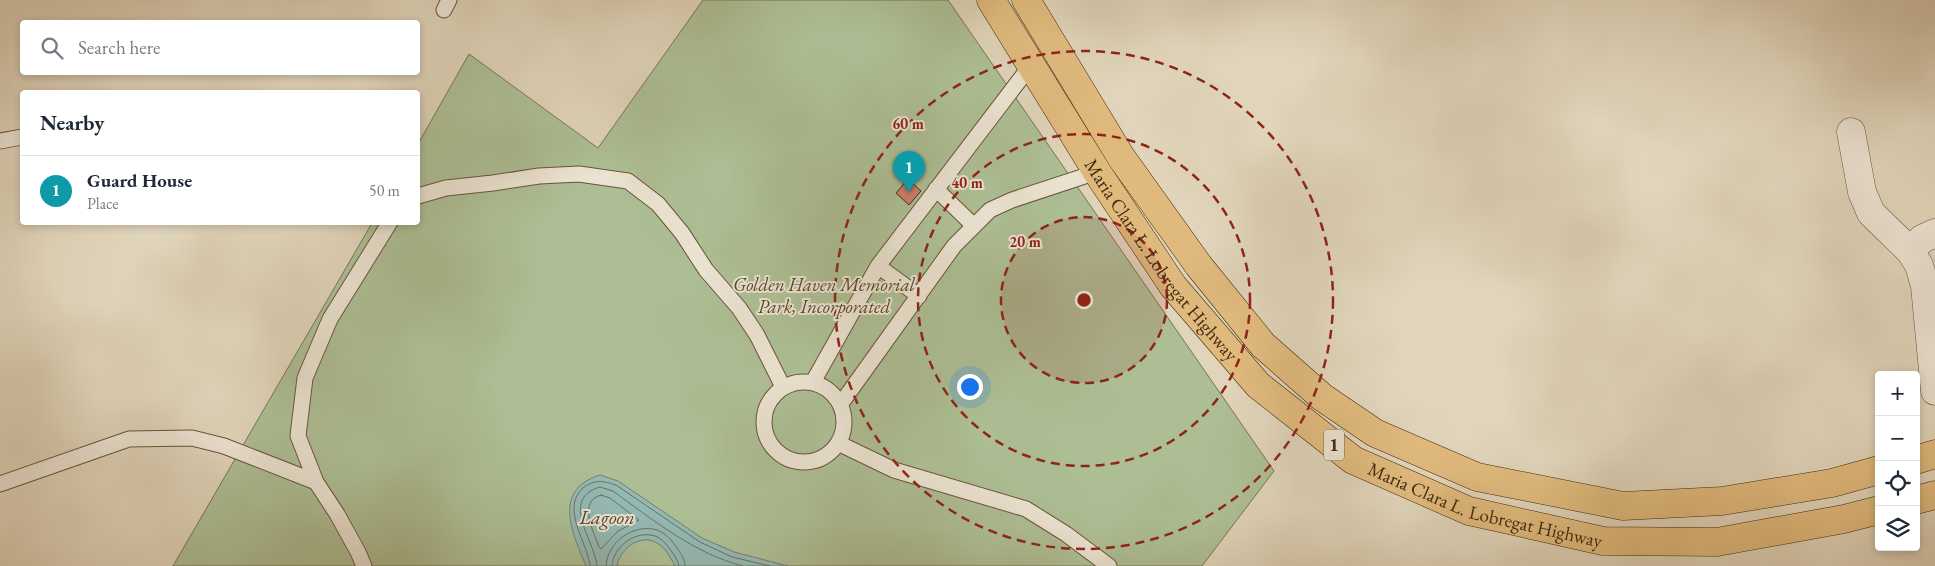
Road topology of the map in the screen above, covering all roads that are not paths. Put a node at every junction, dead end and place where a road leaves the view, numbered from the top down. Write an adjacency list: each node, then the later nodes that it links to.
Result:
1 (991, 0): 3 (highway, Maria Clara L. Lobregat Highway / 1)
2 (1026, 0): 15 (highway, Maria Clara L. Lobregat Highway / 1)
3 (1031, 65): 7 (highway, Maria Clara L. Lobregat Highway / 1); 8 (lane)
4 (1851, 132): 13 (street)
5 (20, 138): 6 (lane)
6 (0, 141)
7 (1097, 172): 11 (lane); 16 (highway, Maria Clara L. Lobregat Highway / 1)
8 (936, 189): 11 (lane); 14 (lane)
9 (420, 194): 19 (lane)
10 (388, 225): 27 (lane)
11 (974, 226): 17 (lane)
12 (1935, 233): 13 (street)
13 (1910, 252): 20 (street)
14 (878, 266): 17 (lane); 18 (lane)
15 (1199, 266): 16 (highway); 26 (highway, Maria Clara L. Lobregat Highway / 1)
16 (1173, 286): 31 (highway, Maria Clara L. Lobregat Highway / 1)
17 (919, 296): 21 (lane)
18 (813, 382): 19 (lane); 21 (lane)
19 (783, 387): 22 (lane)
20 (1935, 391)
21 (840, 405): 22 (lane)
22 (838, 442): 34 (lane)
23 (1935, 454): 24 (highway)
24 (1920, 459)
25 (1875, 471): 26 (highway, Maria Clara L. Lobregat Highway / 1)
26 (1477, 477): 31 (highway)
27 (316, 482): 28 (lane); 33 (lane)
28 (0, 484)
29 (1935, 495): 30 (highway)
30 (1920, 499)
31 (1469, 511): 32 (highway, Maria Clara L. Lobregat Highway / 1)
32 (1875, 511)
33 (364, 566)
34 (1110, 566)

